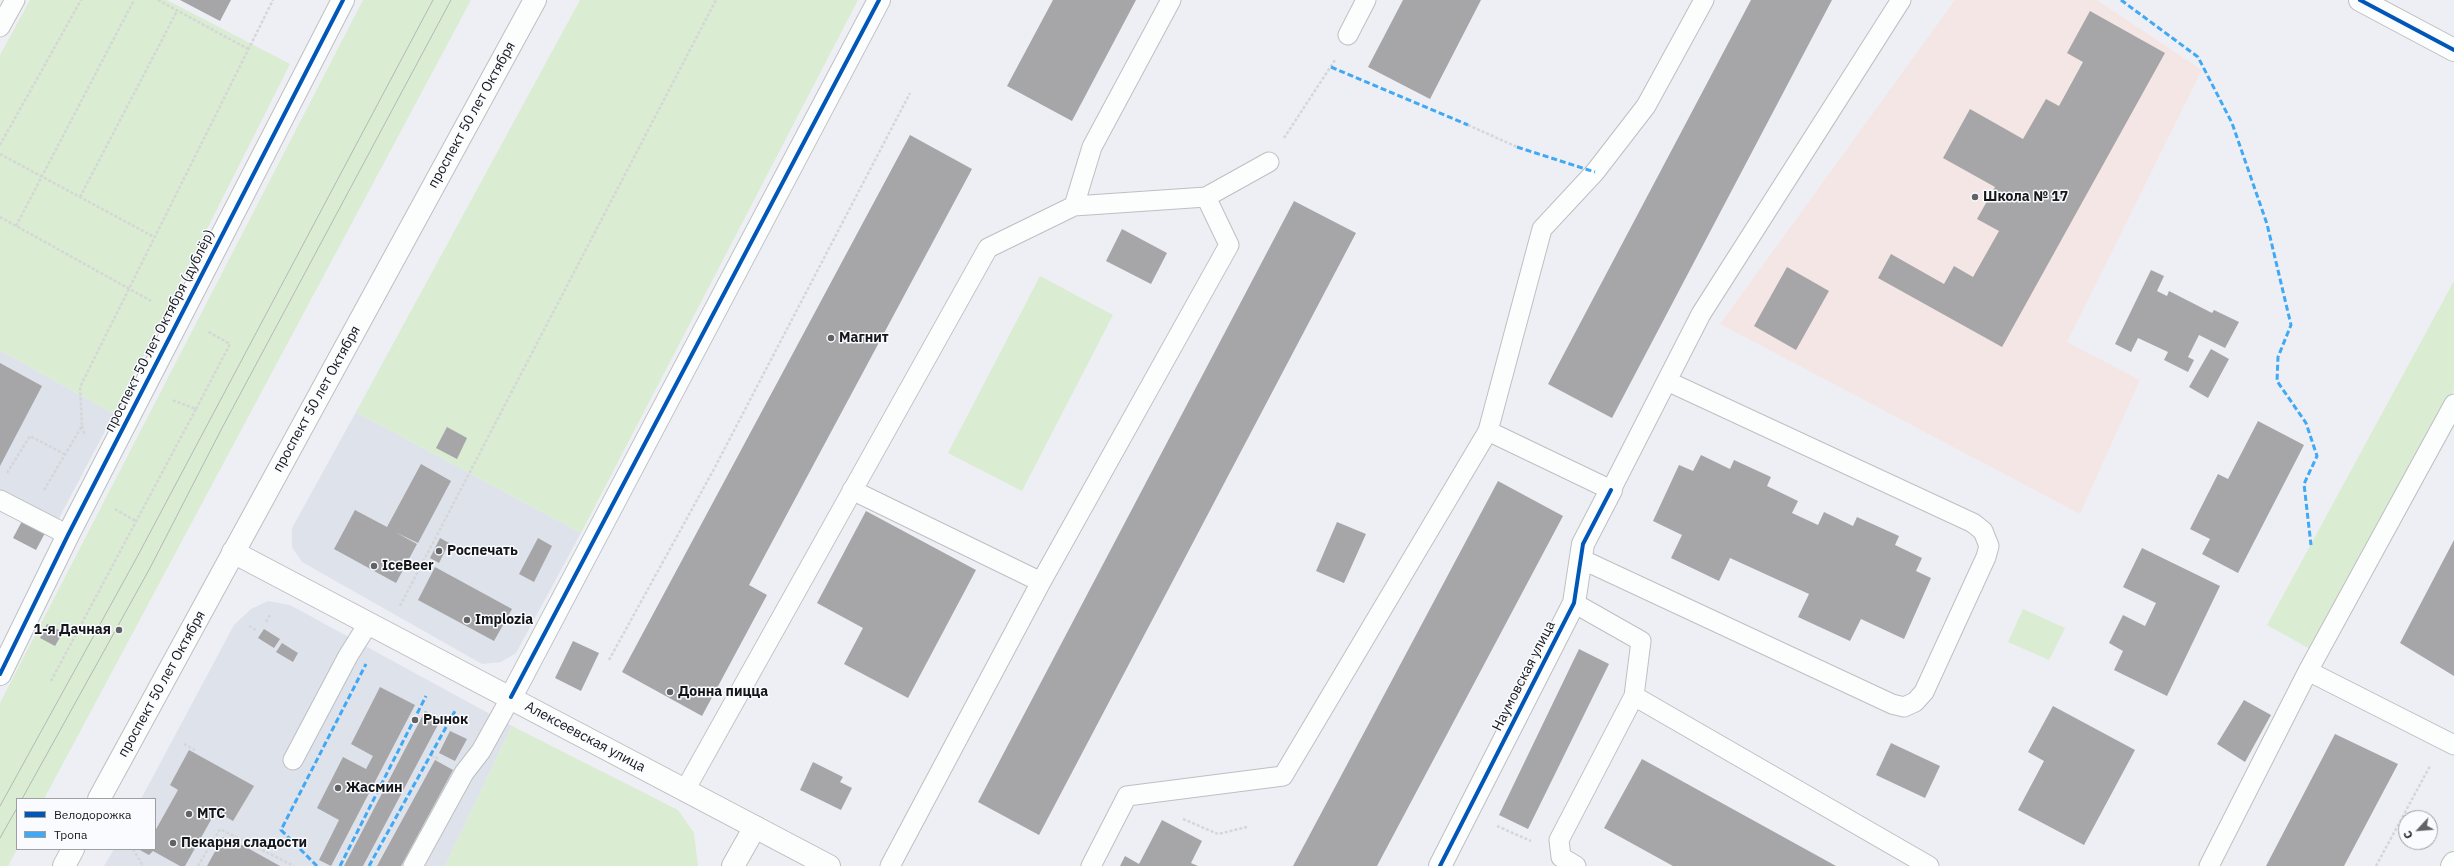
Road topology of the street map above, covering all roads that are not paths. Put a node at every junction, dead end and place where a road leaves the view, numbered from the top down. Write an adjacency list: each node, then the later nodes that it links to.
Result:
1 (15, 0): 10 (lane)
2 (343, 0): 22 (street, проспект 50 лет Октября (дублёр))
3 (535, 0): 23 (street, проспект 50 лет Октября)
4 (879, 0): 31 (street)
5 (1171, 0): 15 (lane)
6 (1366, 0): 11 (lane)
7 (1704, 0): 18 (lane)
8 (1901, 0): 16 (lane)
9 (2360, 0): 12 (street)
10 (0, 27)
11 (1348, 36)
12 (2454, 50)
13 (1268, 162): 14 (lane)
14 (1206, 197): 15 (lane); 25 (lane)
15 (1074, 206): 19 (lane)
16 (1667, 381): 20 (lane); 24 (lane)
17 (2454, 404): 28 (lane)
18 (1488, 431): 20 (lane); 44 (lane)
19 (852, 490): 25 (lane); 34 (lane)
20 (1611, 490): 24 (street, Наумовская улица)
21 (0, 500): 22 (lane)
22 (68, 535): 29 (street, проспект 50 лет Октября (дублёр))
23 (233, 552): 27 (street, Алексеевская улица); 35 (street, проспект 50 лет Октября)
24 (1581, 559): 26 (street, Наумовская улица)
25 (1041, 582): 43 (lane)
26 (1574, 603): 30 (lane); 45 (street, Наумовская улица)
27 (368, 624): 31 (street, Алексеевская улица); 33 (lane)
28 (2308, 671): 32 (lane); 48 (lane)
29 (0, 674)
30 (1634, 696): 46 (lane); 47 (lane)
31 (510, 697): 34 (street, Алексеевская улица); 40 (lane)
32 (2449, 742)
33 (293, 760)
34 (685, 790): 36 (street, Алексеевская улица)
35 (100, 798)
36 (755, 827): 41 (street); 42 (street, Алексеевская улица)
37 (72, 850): 39 (street)
38 (2454, 863): 49 (street)
39 (64, 866)
40 (413, 866)
41 (733, 866)
42 (829, 866)
43 (890, 866)
44 (1090, 866)
45 (1440, 866)
46 (1576, 866)
47 (1930, 866)
48 (2209, 866)
49 (2452, 866)

